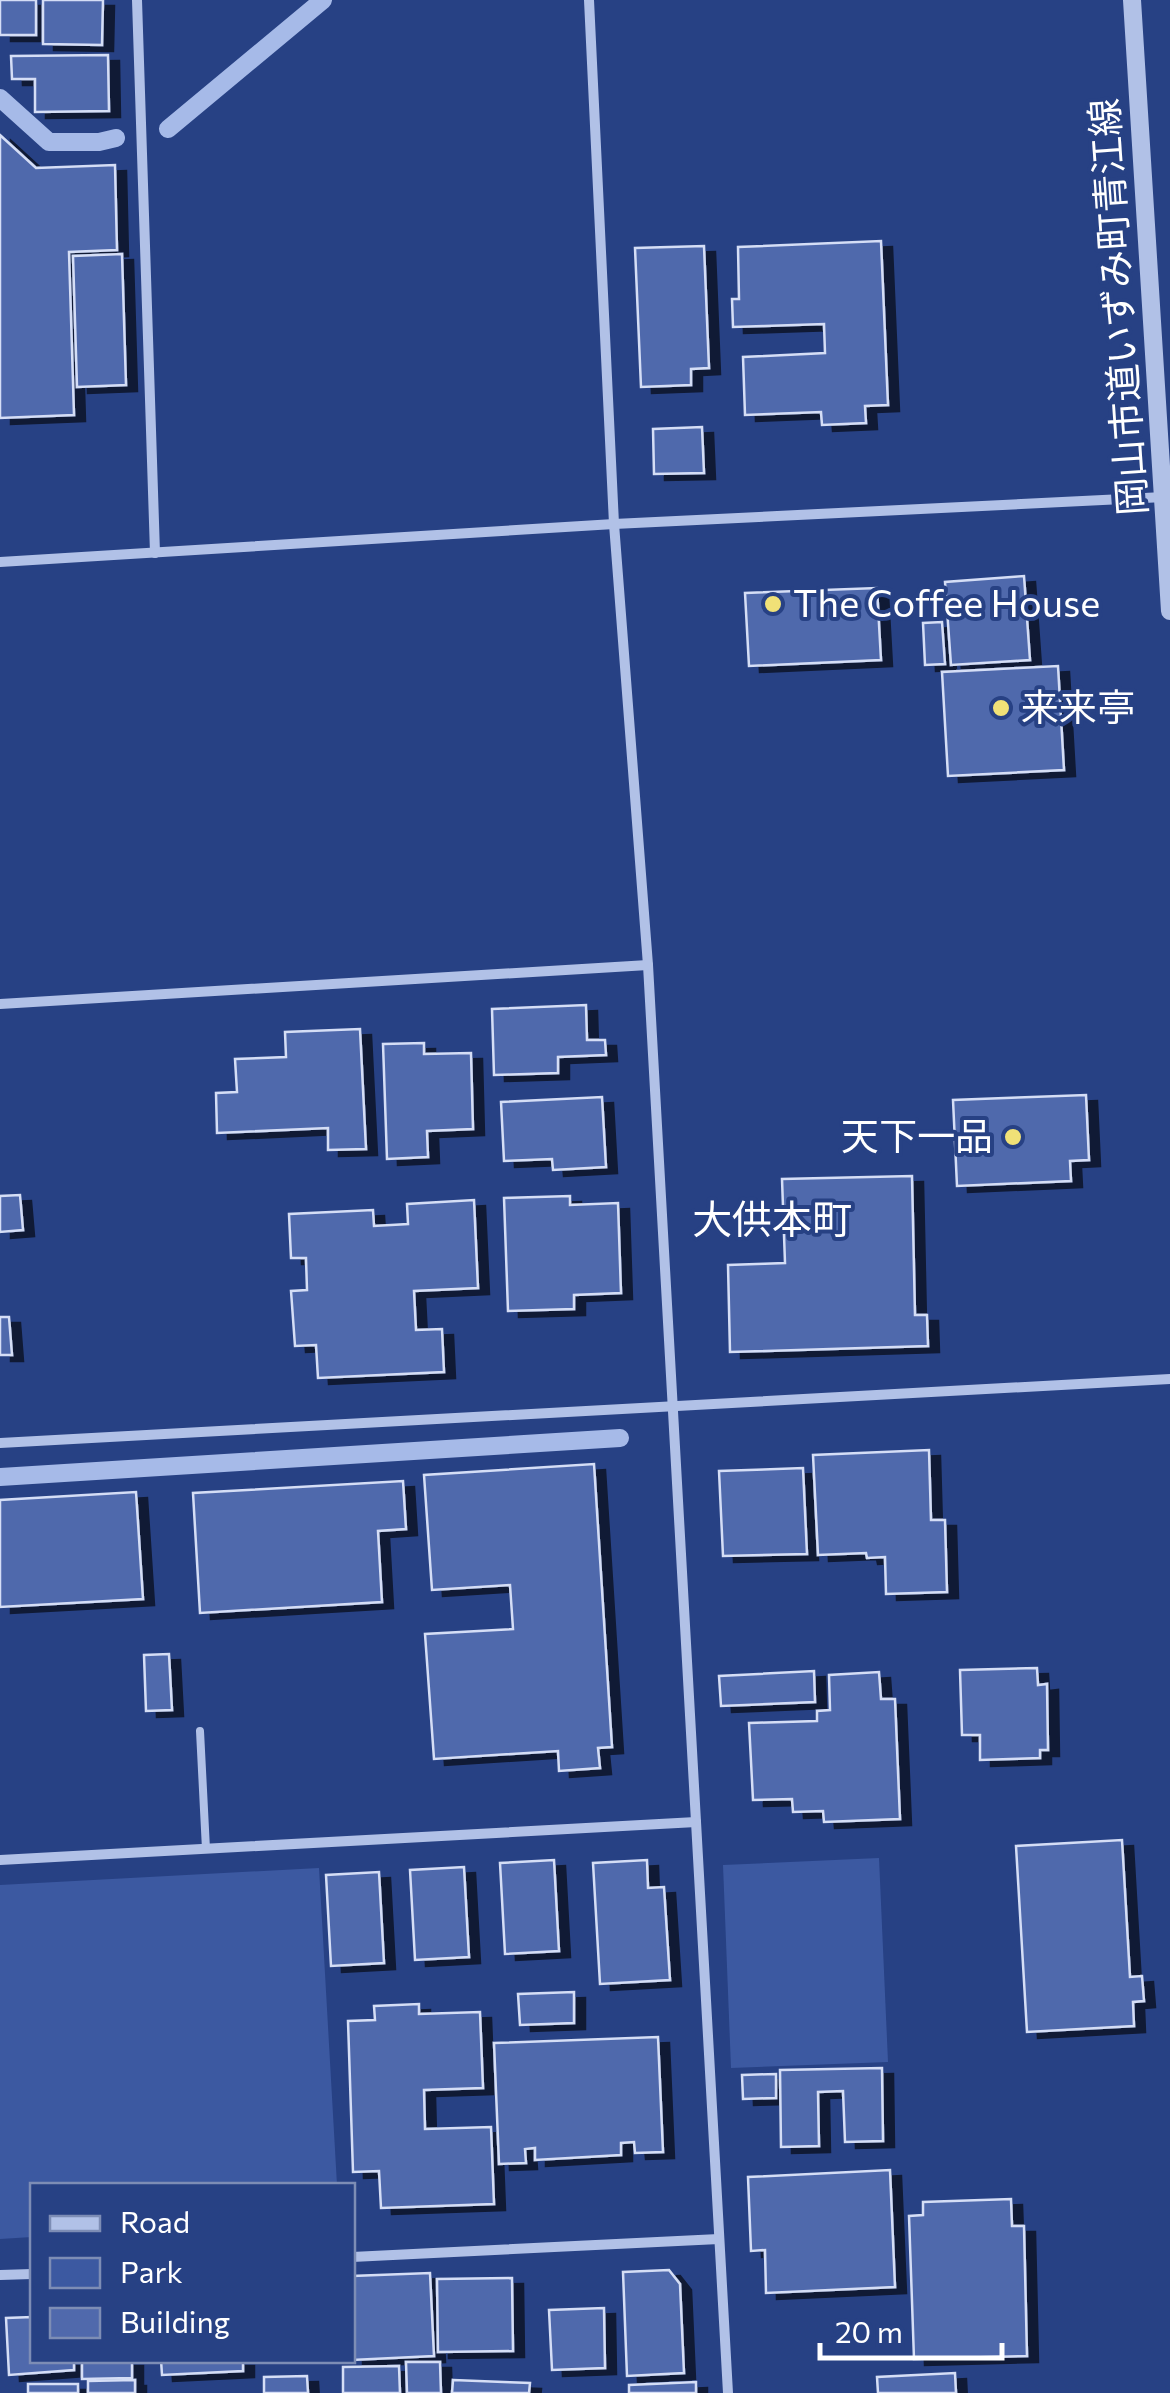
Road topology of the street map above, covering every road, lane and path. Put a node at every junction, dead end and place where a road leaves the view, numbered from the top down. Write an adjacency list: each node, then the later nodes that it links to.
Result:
1 (137, 0): 6 (street)
2 (589, 0): 5 (street)
3 (1132, 0): 4 (street, 岡山市道いずみ町青江線)
4 (1167, 496): 5 (street); 8 (street, 岡山市道いずみ町青江線)
5 (614, 524): 6 (street); 9 (street)
6 (155, 553): 7 (street)
7 (0, 562)
8 (1170, 611)
9 (648, 965): 10 (street); 12 (street)
10 (0, 1004)
11 (1170, 1378): 12 (street)
12 (672, 1408): 13 (street); 15 (street)
13 (0, 1443)
14 (200, 1730): 16 (lane)
15 (696, 1822): 16 (street); 18 (street)
16 (206, 1849): 17 (street)
17 (0, 1860)
18 (719, 2239): 19 (street); 22 (street)
19 (355, 2258)
20 (30, 2274): 21 (street)
21 (0, 2275)
22 (728, 2393)

